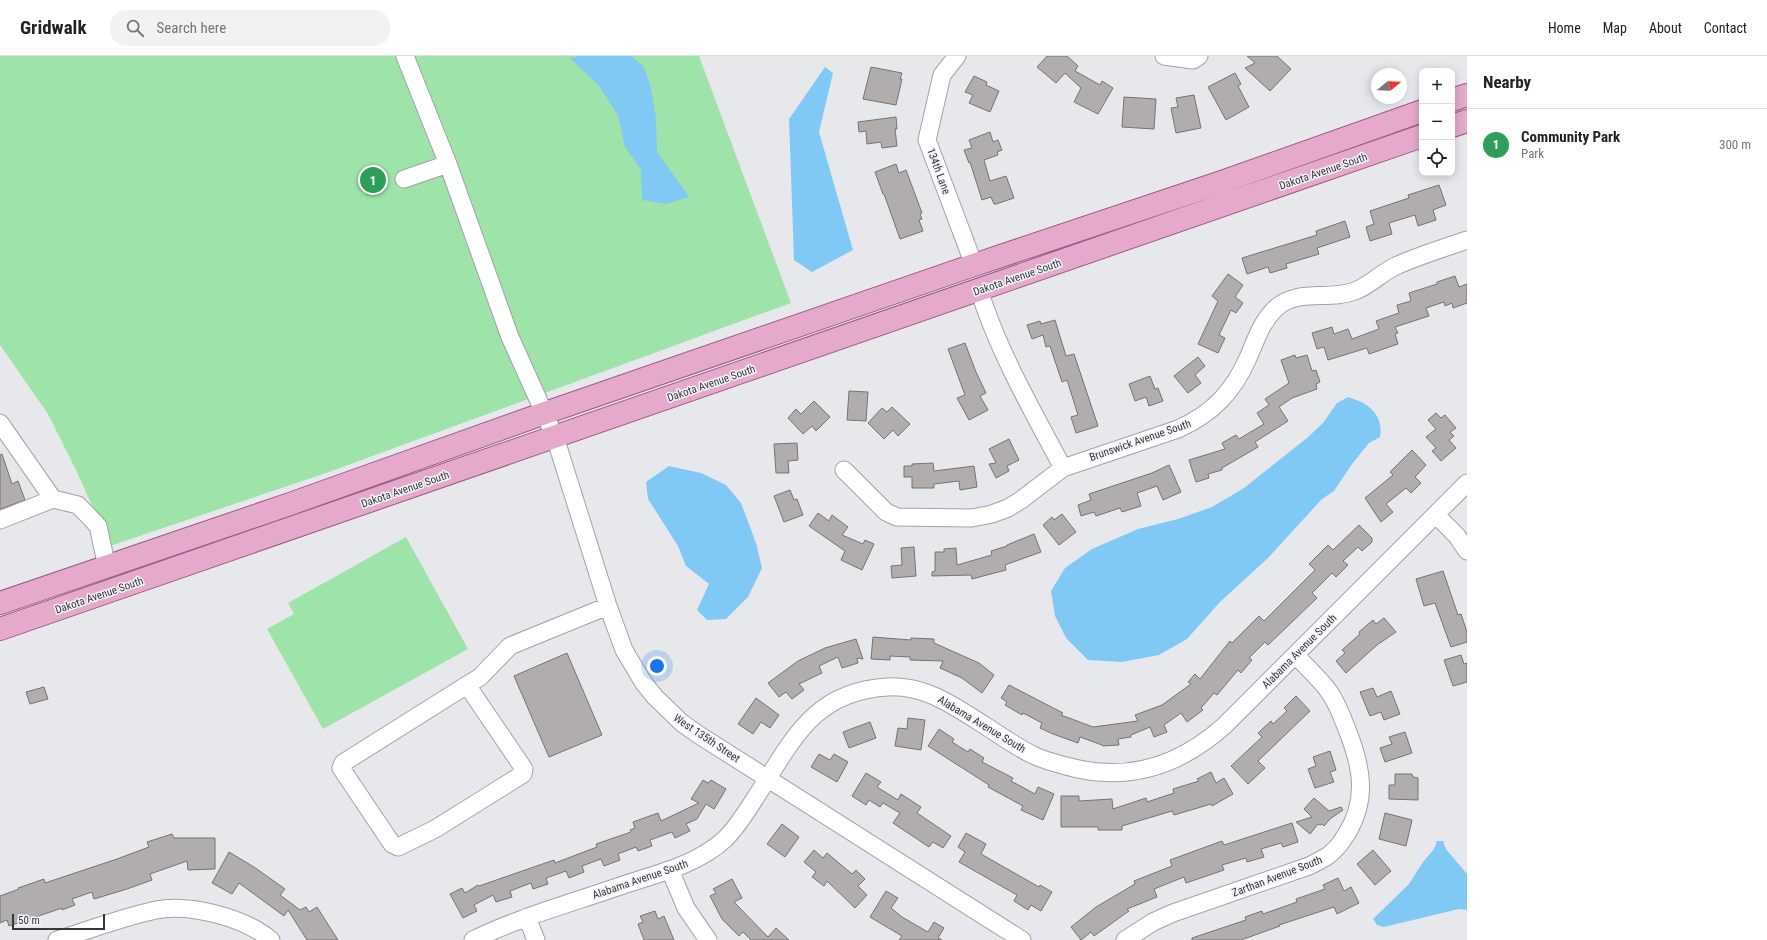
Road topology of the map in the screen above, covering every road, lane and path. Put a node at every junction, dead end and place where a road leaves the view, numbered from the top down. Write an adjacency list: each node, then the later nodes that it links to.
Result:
1 (405, 56): 11 (street, West 135th Street)
2 (957, 56): 14 (street, 134th Lane)
3 (1164, 56): 4 (street)
4 (1199, 56)
5 (1467, 95): 6 (main road)
6 (1455, 99)
7 (1419, 112): 14 (main road, Dakota Avenue South)
8 (1467, 121): 9 (main road)
9 (1455, 125)
10 (1419, 137): 15 (main road, Dakota Avenue South)
11 (448, 164): 12 (street); 16 (street, West 135th Street)
12 (404, 180)
13 (1467, 240): 19 (street, Brunswick Avenue South)
14 (974, 265): 16 (main road, Dakota Avenue South)
15 (979, 290): 18 (main road, Dakota Avenue South); 19 (street)
16 (545, 413): 18 (street, West 135th Street); 26 (main road, Dakota Avenue South)
17 (0, 423): 22 (street)
18 (555, 437): 28 (street, West 135th Street); 29 (main road, Dakota Avenue South)
19 (1063, 468): 20 (street, Brunswick Avenue South)
20 (844, 470)
21 (1467, 483): 23 (street, Alabama Avenue South)
22 (53, 498): 24 (street); 26 (street)
23 (1436, 515): 25 (street); 30 (street, Alabama Avenue South)
24 (0, 520)
25 (1467, 551)
26 (107, 567): 27 (main road, Dakota Avenue South)
27 (0, 603)
28 (608, 606): 31 (street); 32 (street, West 135th Street)
29 (0, 629)
30 (1295, 655): 32 (street, Alabama Avenue South); 41 (street, Zarthan Avenue South)
31 (467, 685): 31 (street)
32 (768, 778): 33 (street, Alabama Avenue South); 40 (street, West 135th Street)
33 (670, 870): 34 (street, Alabama Avenue South); 39 (street)
34 (527, 917): 37 (street, Alabama Avenue South); 38 (street)
35 (57, 940): 36 (street)
36 (271, 940)
37 (473, 940)
38 (536, 940)
39 (708, 940)
40 (1022, 940)
41 (1125, 940)

